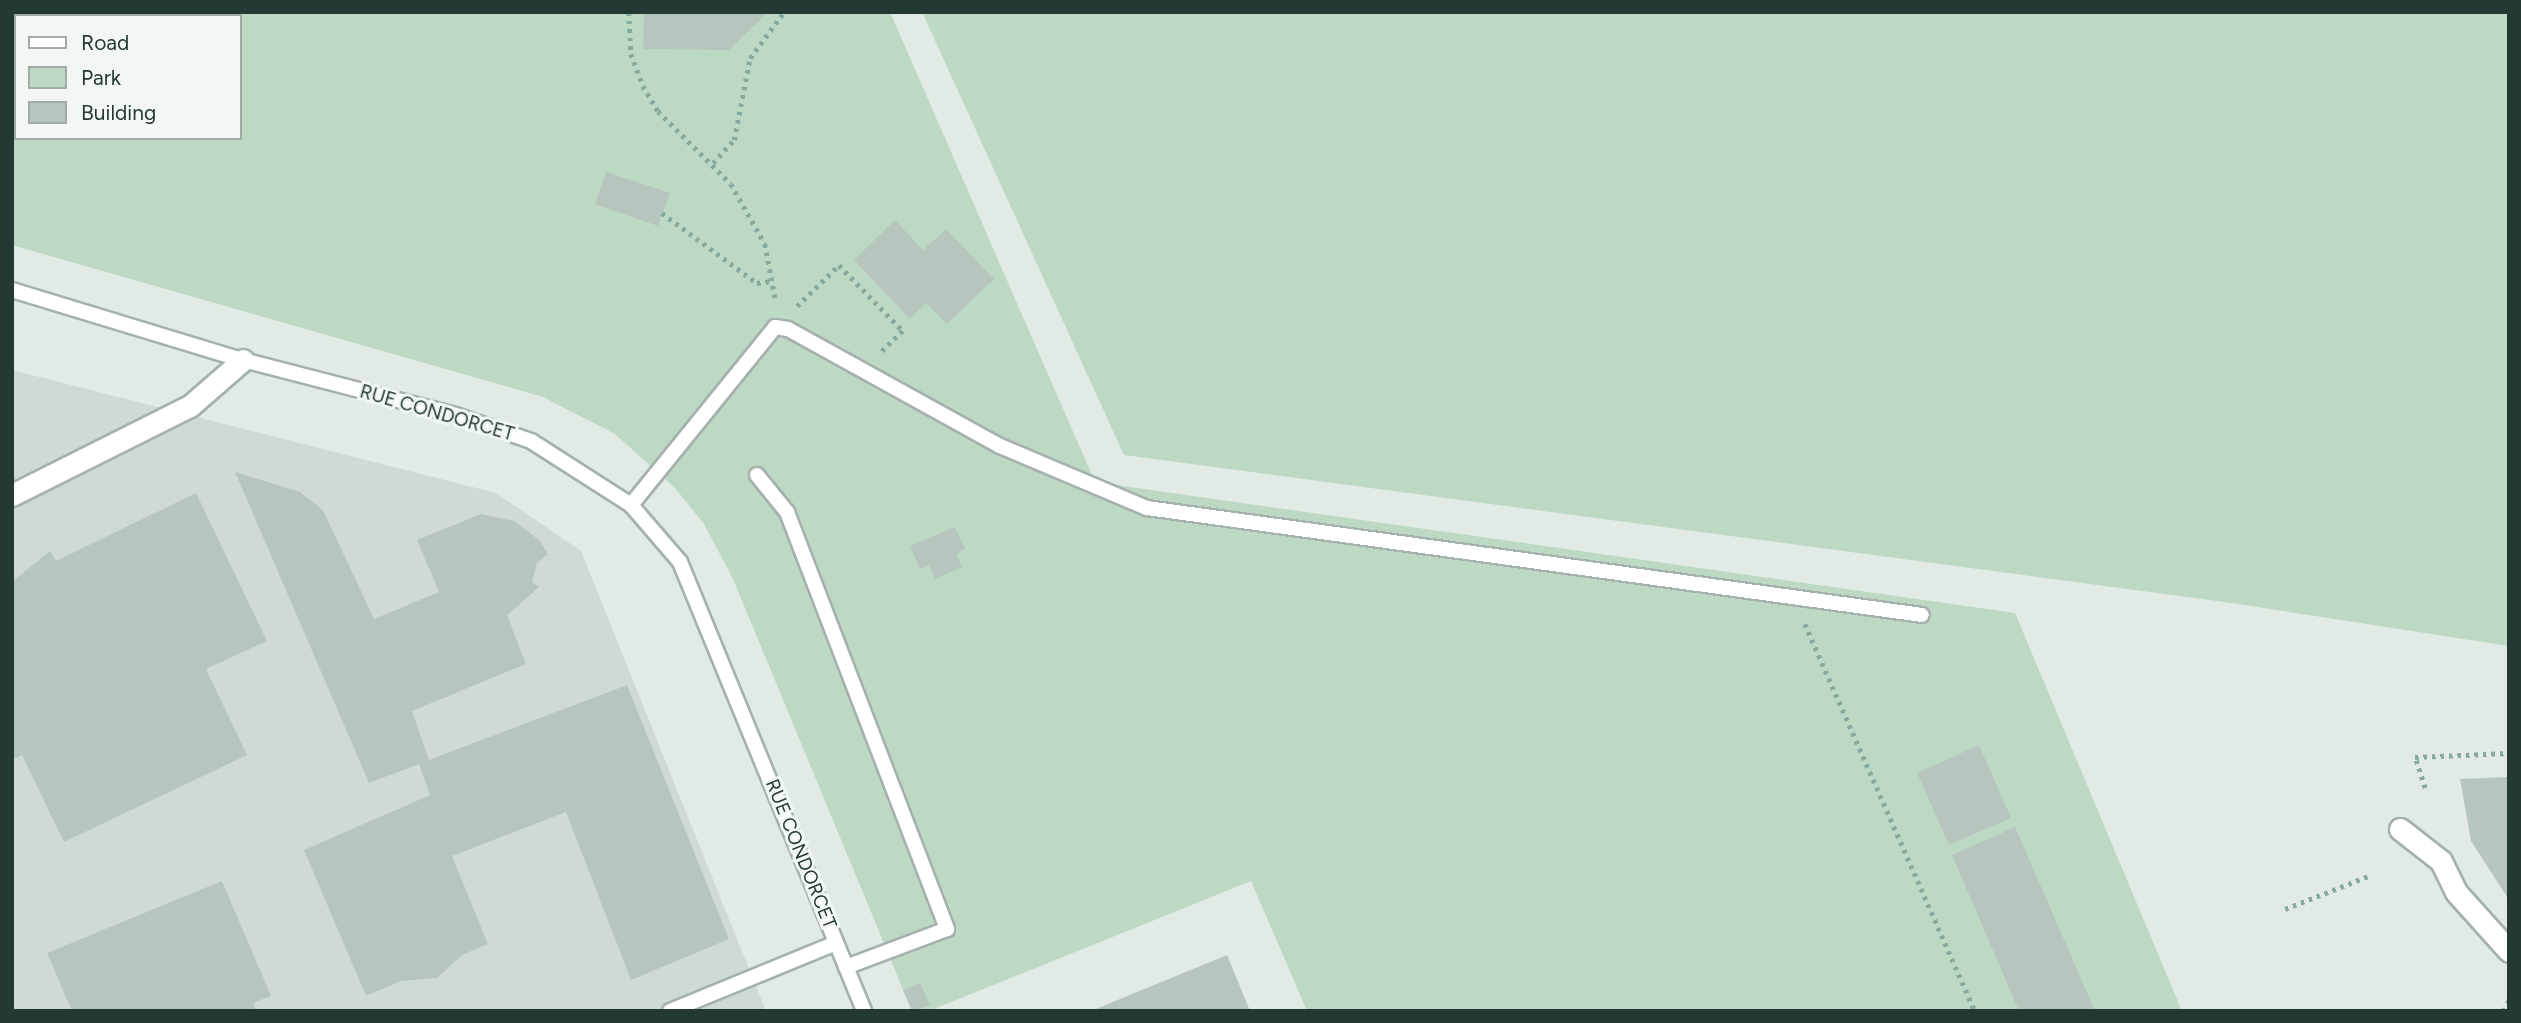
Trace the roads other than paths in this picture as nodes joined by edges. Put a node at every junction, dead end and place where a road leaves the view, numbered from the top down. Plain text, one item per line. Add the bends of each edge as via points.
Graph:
1 (12, 290) edge
2 (243, 360) junction
3 (757, 475) dead end
4 (12, 495) edge
5 (631, 505) junction
6 (1922, 615) dead end
7 (2400, 829) dead end
8 (836, 943) junction
9 (2509, 951) edge
10 (846, 967) junction
11 (670, 1011) edge
12 (864, 1011) edge

1 - 2 lane, RUE CONDORCET
2 - 4 street via 190,406
2 - 5 lane, RUE CONDORCET via 456,415 531,441
3 - 10 lane via 787,512 947,929
5 - 6 lane via 775,327 1000,446 1147,508
5 - 8 lane, RUE CONDORCET via 680,562
7 - 9 street via 2441,861 2456,892
8 - 10 lane, RUE CONDORCET
8 - 11 lane
10 - 12 lane, RUE CONDORCET

